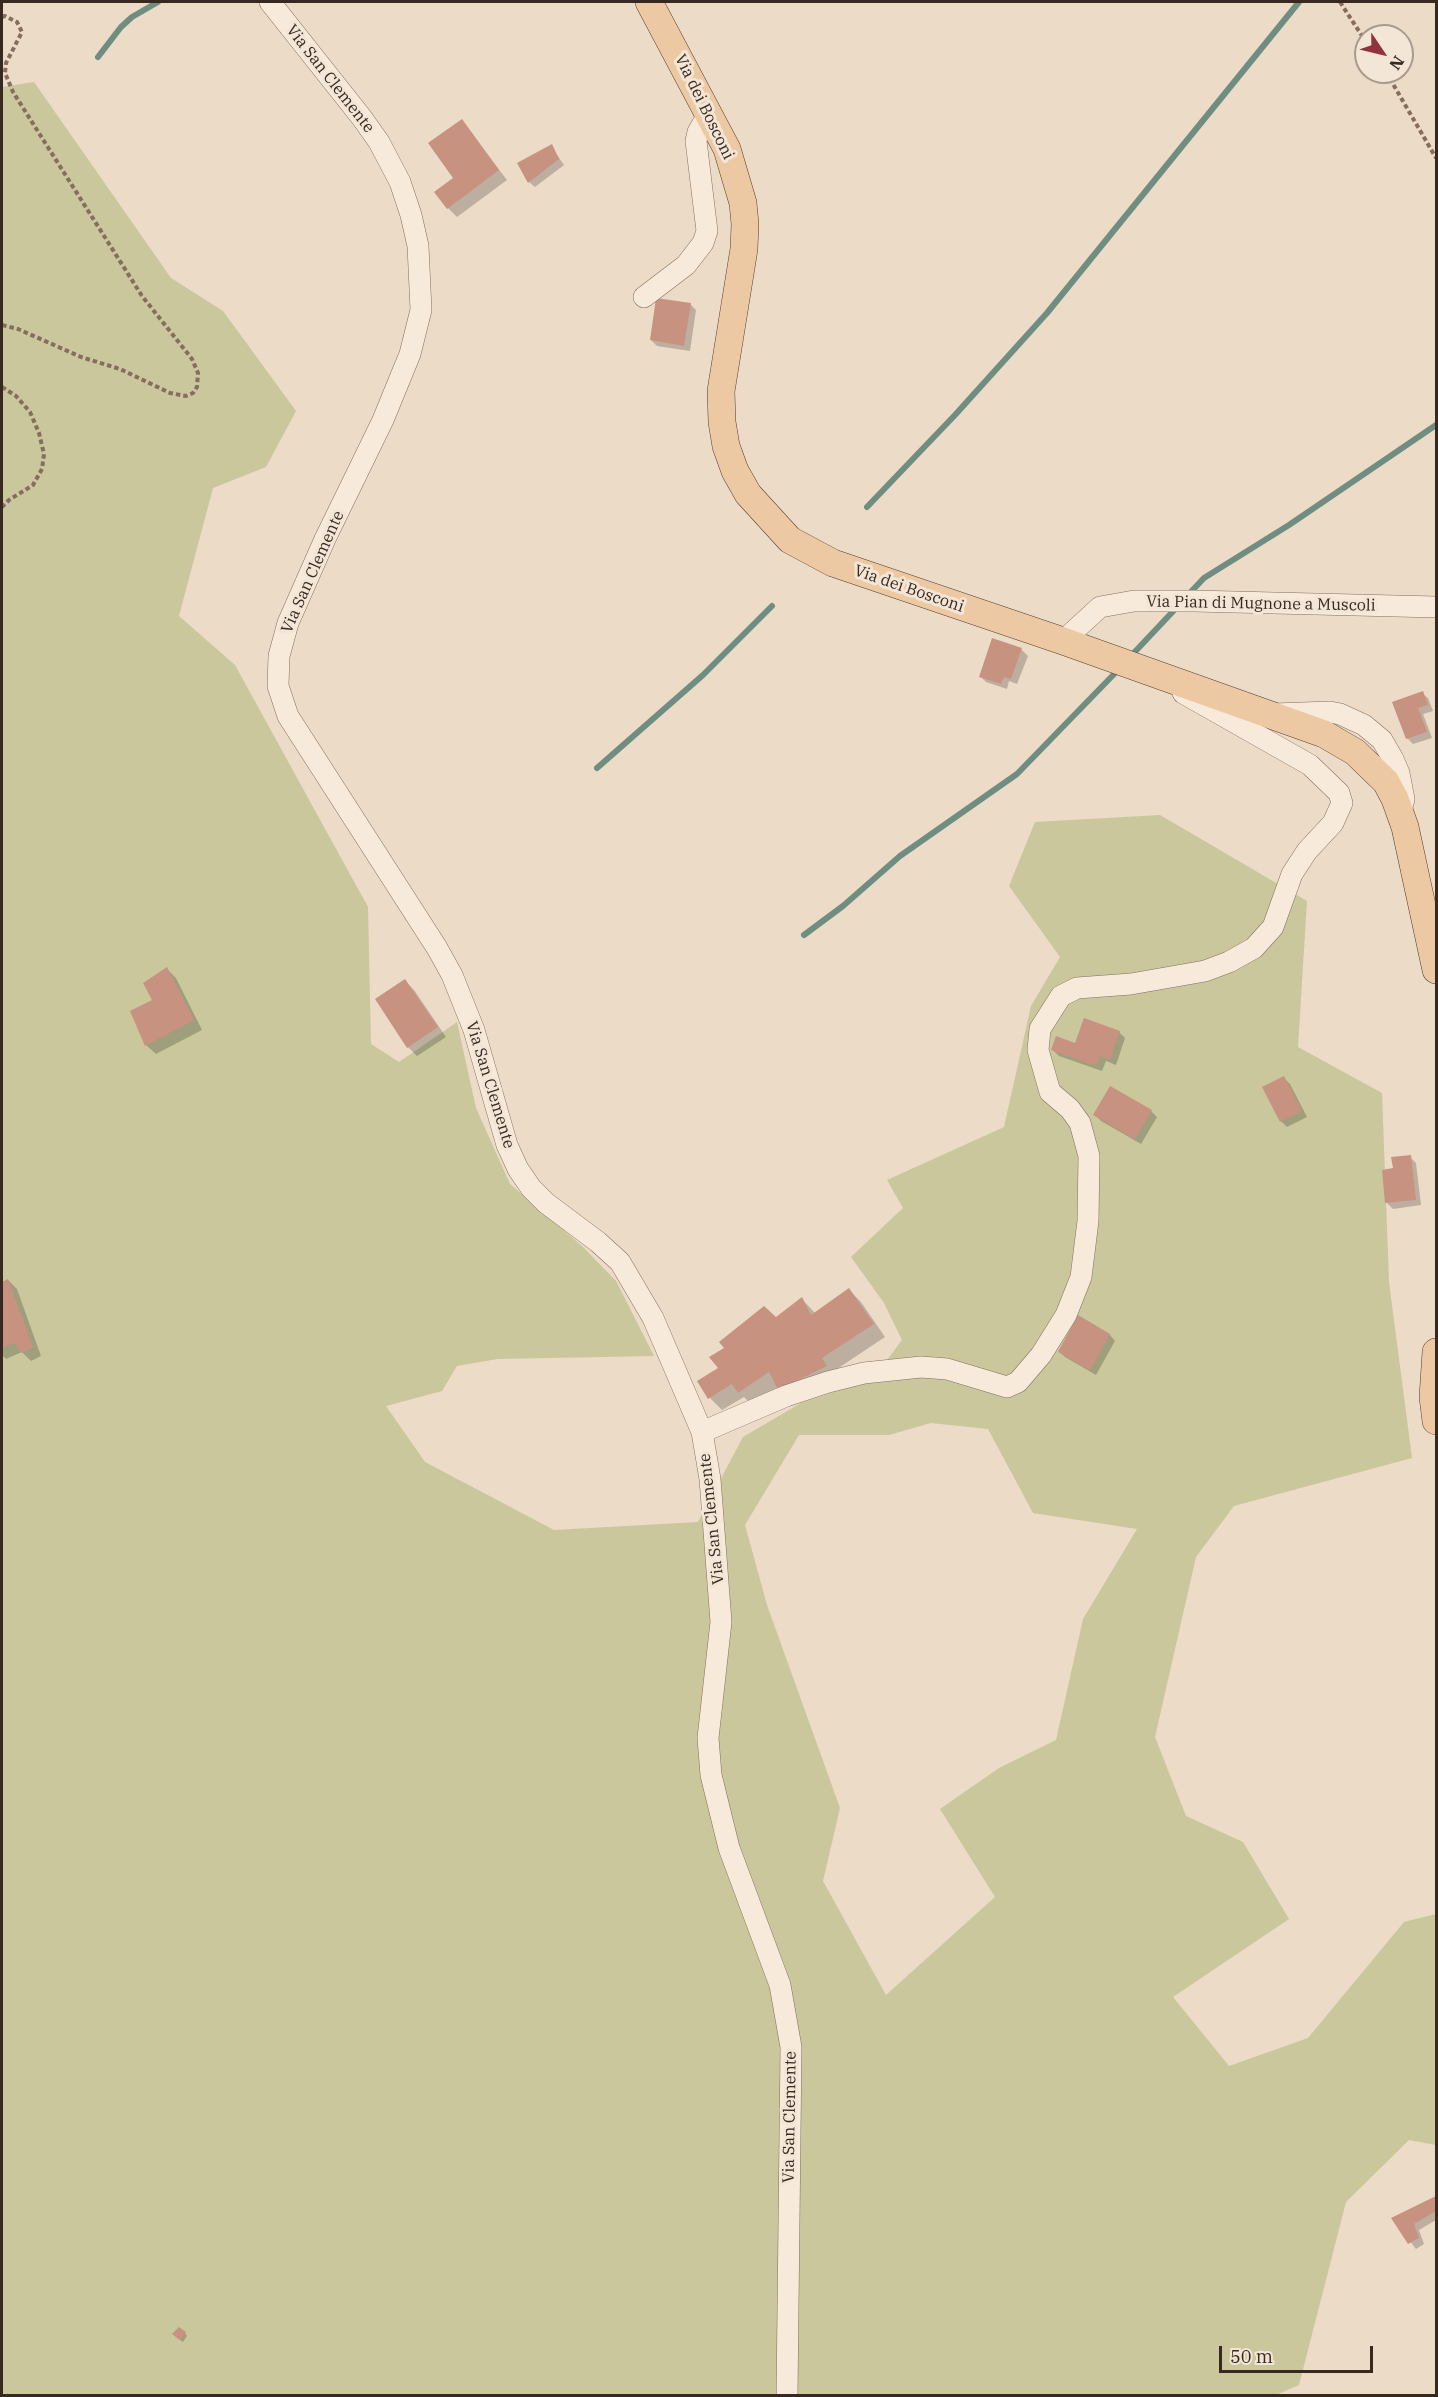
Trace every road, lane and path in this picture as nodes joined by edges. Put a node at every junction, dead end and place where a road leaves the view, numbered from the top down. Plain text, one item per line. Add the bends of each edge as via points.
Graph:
1 (270, 2) edge
2 (649, 2) edge
3 (1340, 2) edge
4 (2, 17) edge
5 (1354, 24) edge
6 (1393, 84) edge
7 (709, 113) junction
8 (1437, 158) edge
9 (644, 297) dead end
10 (2, 325) edge
11 (2, 387) edge
12 (2, 507) edge
13 (1437, 607) edge
14 (1063, 641) junction
15 (1162, 676) junction
16 (1437, 970) edge
17 (1437, 1352) edge
18 (1437, 1421) edge
19 (702, 1432) junction
20 (787, 2396) edge

1 - 19 street, Via San Clemente via 380,142 400,182 418,246 421,310 410,354 383,420 288,623 279,656 278,686 288,716 452,975 474,1030 507,1145 518,1169 546,1203 620,1262 653,1318
2 - 7 main road, Via dei Bosconi
3 - 5 path
4 - 10 path via 17,22 22,32 6,63 5,73 13,92 142,296 192,359 198,373 197,387 186,396 170,393 120,369
6 - 8 path
7 - 9 street via 696,141 707,231 703,243 686,265
7 - 14 main road, Via dei Bosconi via 738,179 745,224 721,391 726,446 748,494 790,540 807,551
11 - 12 path via 30,412 44,454 42,469 33,485
13 - 14 street, Via Pian di Mugnone a Muscoli via 1134,601 1100,607
14 - 15 main road, Via dei Bosconi
15 - 16 main road, Via dei Bosconi via 1324,734 1355,752 1386,782 1400,813
15 - 19 street via 1185,695 1310,765 1340,793 1342,804 1333,823 1292,874 1273,927 1254,948 1205,971 1131,984 1077,988 1061,996 1040,1029 1038,1050 1050,1092 1080,1123 1089,1156 1088,1221 1081,1277 1066,1315 1041,1355 1018,1382 1006,1387 947,1369 921,1367 864,1373 786,1396
17 - 18 main road via 1433,1397
19 - 20 street, Via San Clemente via 710,1479 721,1622 708,1738 711,1775 729,1848 780,1985 791,2047

